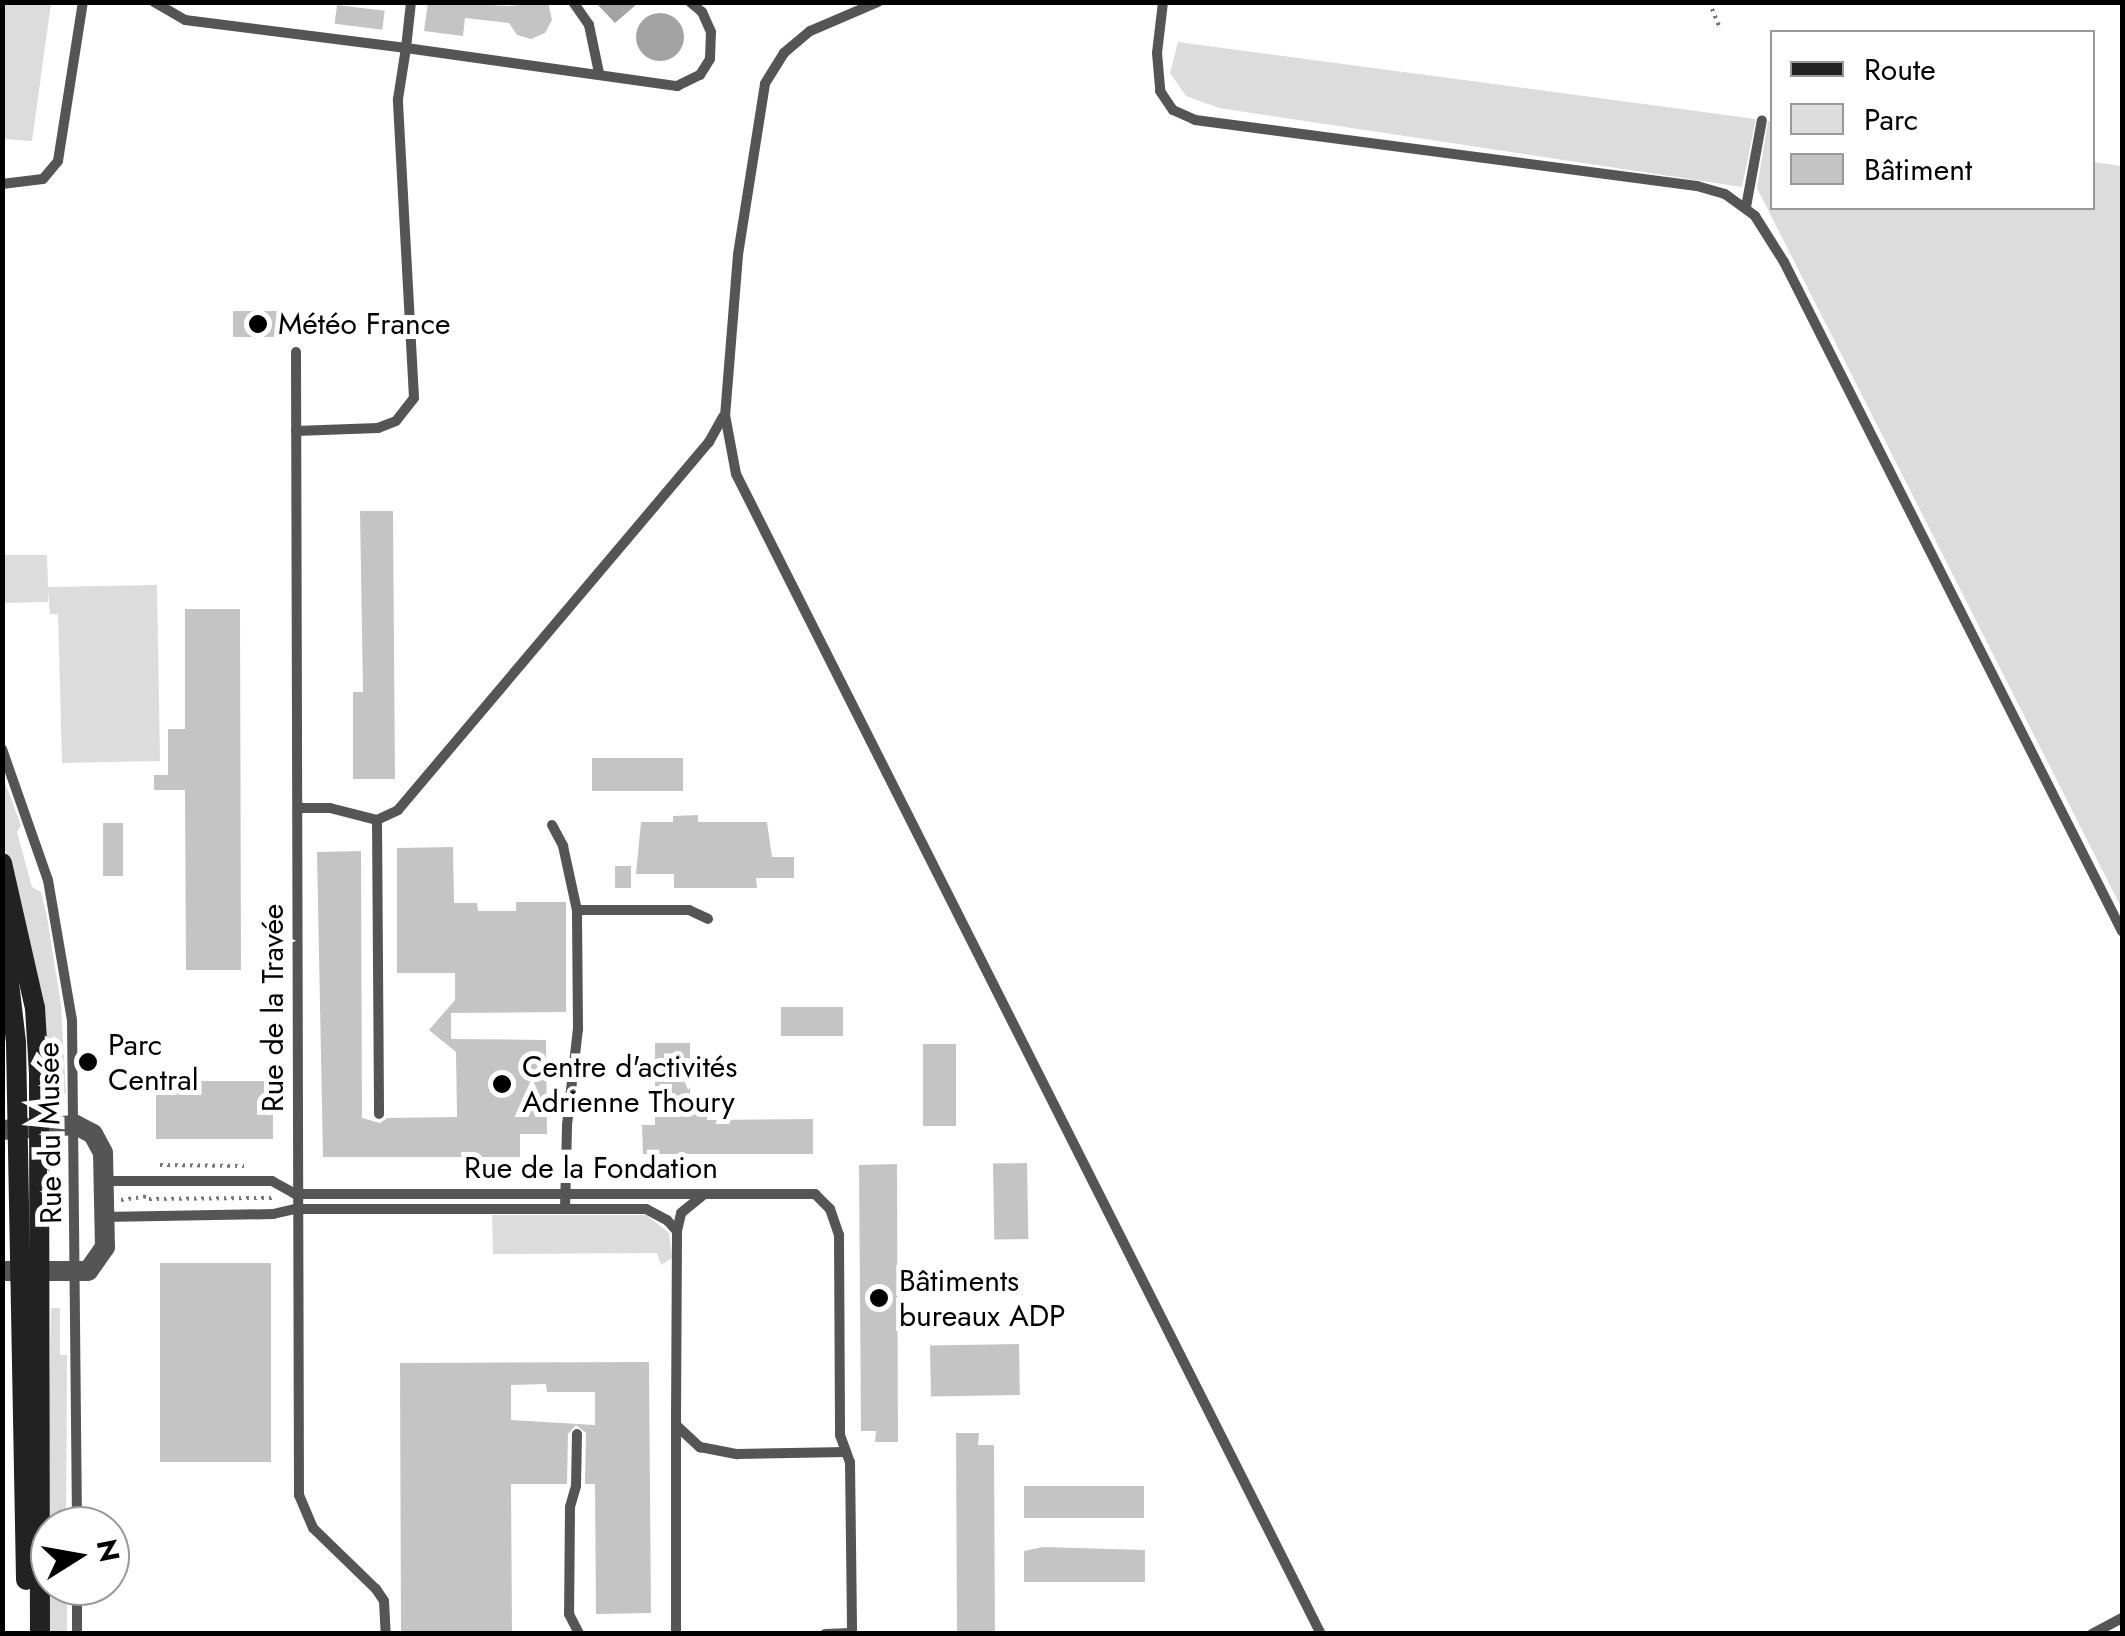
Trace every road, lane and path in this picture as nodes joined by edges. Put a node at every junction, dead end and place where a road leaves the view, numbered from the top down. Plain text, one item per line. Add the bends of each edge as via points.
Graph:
1 (83, 2) edge
2 (154, 2) edge
3 (411, 2) edge
4 (573, 2) edge
5 (690, 2) edge
6 (878, 2) edge
7 (1163, 2) edge
8 (1709, 2) edge
9 (1721, 30) dead end
10 (406, 48) junction
11 (599, 73) junction
12 (1762, 120) dead end
13 (2, 184) edge
14 (1746, 207) junction
15 (296, 352) dead end
16 (724, 416) junction
17 (296, 431) junction
18 (2, 749) edge
19 (298, 808) junction
20 (377, 820) junction
21 (552, 825) dead end
22 (2, 863) edge
23 (578, 910) junction
24 (708, 919) dead end
25 (2, 923) edge
26 (2122, 931) edge
27 (379, 1114) dead end
28 (40, 1125) junction
29 (76, 1125) junction
30 (10, 1128) edge
31 (104, 1181) junction
32 (708, 1192) junction
33 (566, 1193) junction
34 (295, 1194) junction
35 (272, 1198) dead end
36 (149, 1199) dead end
37 (295, 1209) junction
38 (566, 1209) junction
39 (104, 1217) junction
40 (677, 1231) junction
41 (11, 1272) edge
42 (76, 1273) junction
43 (41, 1274) junction
44 (676, 1424) junction
45 (576, 1434) dead end
46 (846, 1452) junction
47 (77, 1506) edge
48 (77, 1606) edge
49 (2122, 1618) edge
50 (852, 1633) edge
51 (26, 1634) edge
52 (40, 1634) edge
53 (78, 1634) edge
54 (386, 1634) edge
55 (578, 1634) edge
56 (676, 1634) edge
57 (825, 1634) edge
58 (1322, 1634) edge
59 (2092, 1634) edge

1 - 13 lane via 58,160 42,179
2 - 10 lane via 185,20
3 - 10 lane
4 - 11 lane via 589,25
5 - 11 lane via 702,12 712,46 700,76 677,86
6 - 16 lane via 810,30 764,84 738,255
7 - 14 lane via 1160,91 1173,110 1196,120 1696,186
8 - 9 path
10 - 11 lane
10 - 17 lane via 398,99 414,398 396,421 378,428
12 - 14 lane
14 - 26 lane via 1784,262
15 - 17 lane, Rue de la Travée
16 - 20 lane via 398,810
16 - 58 lane via 736,474 764,534
17 - 19 lane, Rue de la Travée
18 - 29 lane, Rue du Musée via 56,914 72,1020
19 - 20 lane
19 - 34 lane, Rue de la Travée
20 - 27 lane
21 - 23 lane
22 - 28 main road via 35,1008
23 - 24 lane via 689,910
23 - 33 lane via 578,1029
25 - 30 main road via 16,1044
28 - 29 street
28 - 30 street
28 - 43 main road
29 - 31 street via 100,1142
29 - 42 lane, Rue du Musée
30 - 41 main road
31 - 34 lane, Rue de la Fondation via 272,1181
31 - 39 street
32 - 33 lane, Rue de la Fondation
32 - 40 lane via 686,1206
32 - 46 lane, Rue de la Fondation via 804,1191 830,1209 838,1235 840,1434
33 - 34 lane, Rue de la Fondation
33 - 38 lane
34 - 37 lane, Rue de la Travée
35 - 36 path
37 - 38 lane, Rue de la Fondation
37 - 39 lane, Rue de la Fondation
37 - 54 lane, Rue de la Travée via 299,1495 313,1528 376,1588 384,1601
38 - 40 lane, Rue de la Fondation via 646,1209
39 - 42 street via 102,1258
40 - 44 lane
41 - 43 street
41 - 51 main road
42 - 43 street
42 - 47 lane, Rue du Musée
43 - 52 main road
44 - 46 lane via 700,1447 737,1454
44 - 56 lane
45 - 55 lane via 569,1614
46 - 50 lane, Rue de la Fondation
48 - 53 lane
49 - 59 lane
50 - 57 lane

